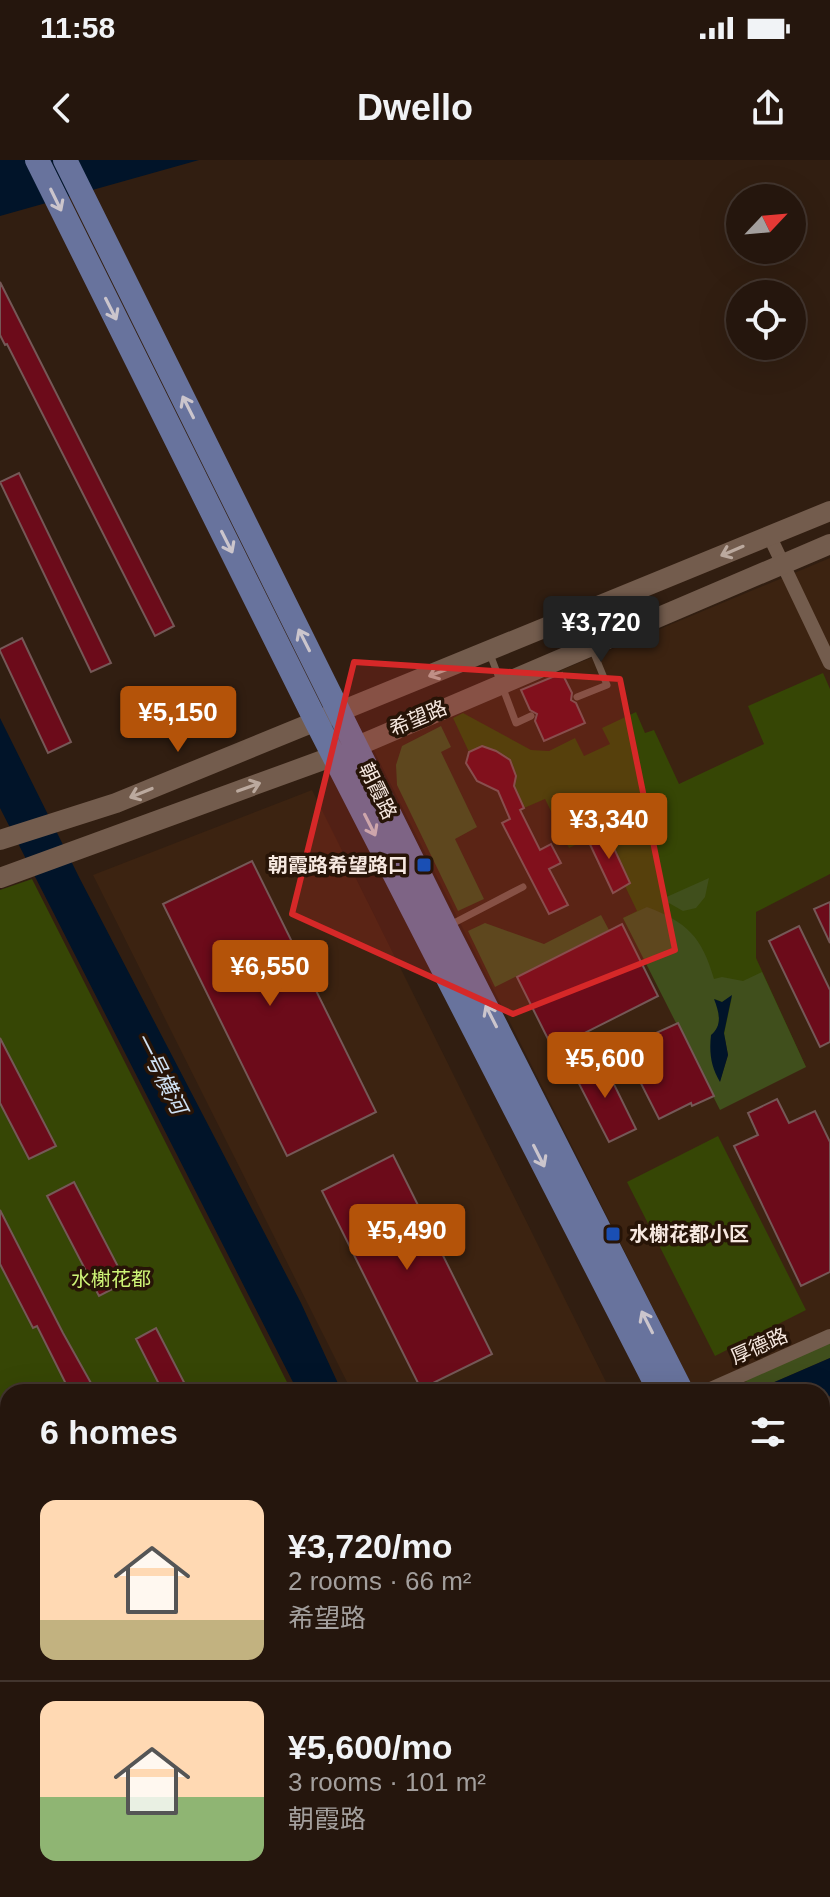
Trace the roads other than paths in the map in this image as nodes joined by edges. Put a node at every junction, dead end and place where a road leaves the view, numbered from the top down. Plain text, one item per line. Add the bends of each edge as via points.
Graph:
1 (37, 160) edge
2 (65, 160) edge
3 (830, 511) edge
4 (769, 535) junction
5 (830, 544) edge
6 (781, 563) junction
7 (578, 615) junction
8 (489, 652) junction
9 (830, 663) edge
10 (577, 697) dead end
11 (339, 710) junction
12 (531, 716) dead end
13 (316, 721) junction
14 (345, 750) junction
15 (3, 839) edge
16 (0, 878) edge
17 (523, 887) dead end
18 (436, 932) junction
19 (830, 1336) edge
20 (656, 1384) edge
21 (678, 1384) edge
22 (722, 1384) edge

1 -> 13 main road, 朝霞路
11 -> 2 main road, 朝霞路
3 - 4 main road, 希望路
4 - 6 street
4 -> 7 main road, 希望路
5 - 6 main road, 希望路
6 - 9 street
6 - 14 main road, 希望路
7 - 8 main road, 希望路
7 - 10 lane via 607,685
8 -> 11 main road, 希望路
8 - 12 lane via 516,723
11 - 13 main road, 希望路
11 - 14 main road, 朝霞路
13 - 14 main road, 朝霞路
13 -> 15 main road, 希望路 via 116,803
16 -> 14 main road, 希望路
14 - 18 main road, 朝霞路
17 - 18 lane
18 -> 20 main road, 朝霞路
21 -> 18 main road, 朝霞路
19 - 22 street, 厚德路

